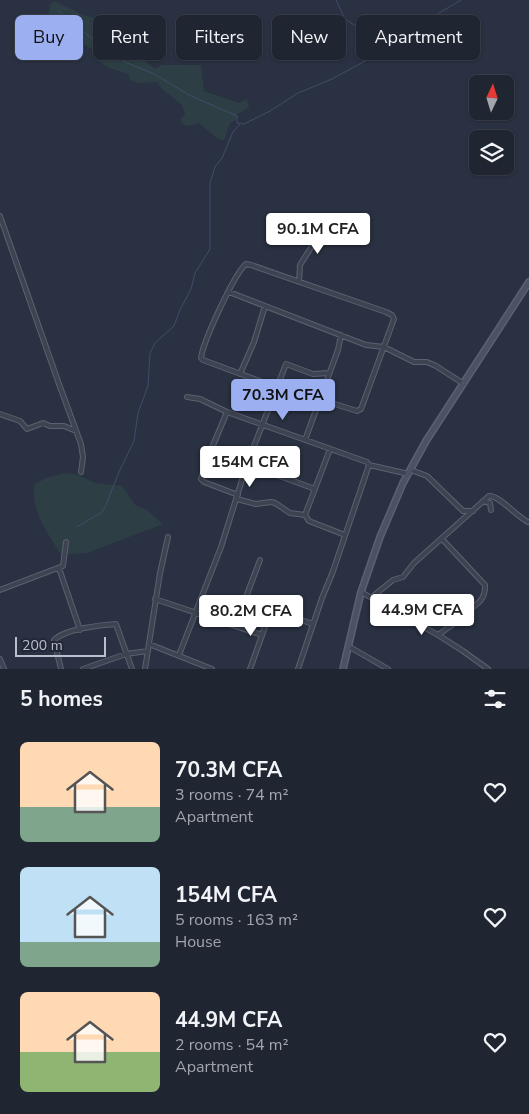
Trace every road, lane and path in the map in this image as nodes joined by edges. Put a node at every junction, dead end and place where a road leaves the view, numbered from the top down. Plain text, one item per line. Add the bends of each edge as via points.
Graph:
1 (0, 216) edge
2 (315, 224) dead end
3 (299, 282) junction
4 (529, 282) edge
5 (228, 292) junction
6 (265, 306) junction
7 (342, 335) junction
8 (384, 348) junction
9 (329, 373) junction
10 (240, 374) junction
11 (464, 384) junction
12 (276, 386) junction
13 (187, 397) dead end
14 (319, 398) junction
15 (227, 412) junction
16 (0, 414) edge
17 (264, 424) junction
18 (76, 431) junction
19 (305, 440) junction
20 (330, 449) junction
21 (247, 464) junction
22 (369, 465) junction
23 (81, 472) dead end
24 (410, 472) junction
25 (315, 489) junction
26 (237, 497) junction
27 (484, 501) junction
28 (491, 510) dead end
29 (463, 511) junction
30 (473, 511) junction
31 (305, 514) junction
32 (462, 521) junction
33 (528, 522) dead end
34 (346, 535) junction
35 (168, 537) dead end
36 (442, 539) junction
37 (66, 542) dead end
38 (260, 560) dead end
39 (59, 568) junction
40 (0, 590) edge
41 (361, 592) junction
42 (372, 597) junction
43 (155, 599) junction
44 (245, 601) junction
45 (270, 610) junction
46 (195, 613) junction
47 (312, 624) junction
48 (235, 626) junction
49 (80, 630) junction
50 (262, 635) junction
51 (438, 635) junction
52 (149, 644) junction
53 (348, 646) junction
54 (148, 651) junction
55 (126, 654) junction
56 (178, 655) junction
57 (0, 659) edge
58 (207, 668) edge
59 (4, 669) edge
60 (62, 669) edge
61 (83, 669) edge
62 (132, 669) edge
63 (145, 669) edge
64 (212, 669) edge
65 (250, 669) edge
66 (298, 669) edge
67 (343, 669) edge
68 (388, 669) edge
69 (488, 669) edge

1 - 18 street
2 - 3 street via 312,246 300,265
3 - 5 street via 246,264
3 - 8 street via 392,315 394,319
4 - 11 main road
5 - 6 street
5 - 10 street via 201,358
6 - 7 street
6 - 10 street
7 - 8 street
7 - 9 street
8 - 11 street via 414,362 436,366
8 - 14 street via 361,409 357,411
9 - 12 street via 313,374 286,364
9 - 14 street
10 - 12 street
11 - 24 main road
12 - 17 street
13 - 15 street via 200,399
14 - 19 street
15 - 17 street
15 - 26 street via 201,479
16 - 18 street via 20,421 28,429 43,423
17 - 19 street
17 - 21 street
18 - 23 street via 82,448
19 - 20 street
20 - 22 street
20 - 25 street
21 - 25 street
21 - 26 street
22 - 24 street
22 - 34 street
24 - 29 street via 427,476
24 - 41 main road via 380,537
25 - 31 street
26 - 31 street via 256,504 275,503 290,513
26 - 46 street
27 - 28 street via 490,503
27 - 30 street
27 - 33 street via 495,496
29 - 30 street
29 - 32 street
30 - 32 street
31 - 34 street via 309,521
32 - 36 street
34 - 47 street
35 - 43 street
36 - 42 street via 403,577 393,580
36 - 51 street via 485,588 475,607
37 - 39 street via 63,566
38 - 44 street
39 - 40 street
39 - 49 street
41 - 42 street
41 - 53 main road
42 - 51 street
43 - 46 street
43 - 52 street
44 - 45 street
44 - 48 street
45 - 47 street
45 - 50 street
46 - 48 street
46 - 56 street
47 - 66 street
48 - 50 street
49 - 55 street via 116,624
49 - 60 street via 54,640
50 - 65 street
51 - 69 street
52 - 54 street
52 - 56 street
53 - 67 main road
53 - 68 street
54 - 55 street
54 - 63 street
55 - 61 street
55 - 62 street
56 - 58 street
57 - 59 street
58 - 64 street

